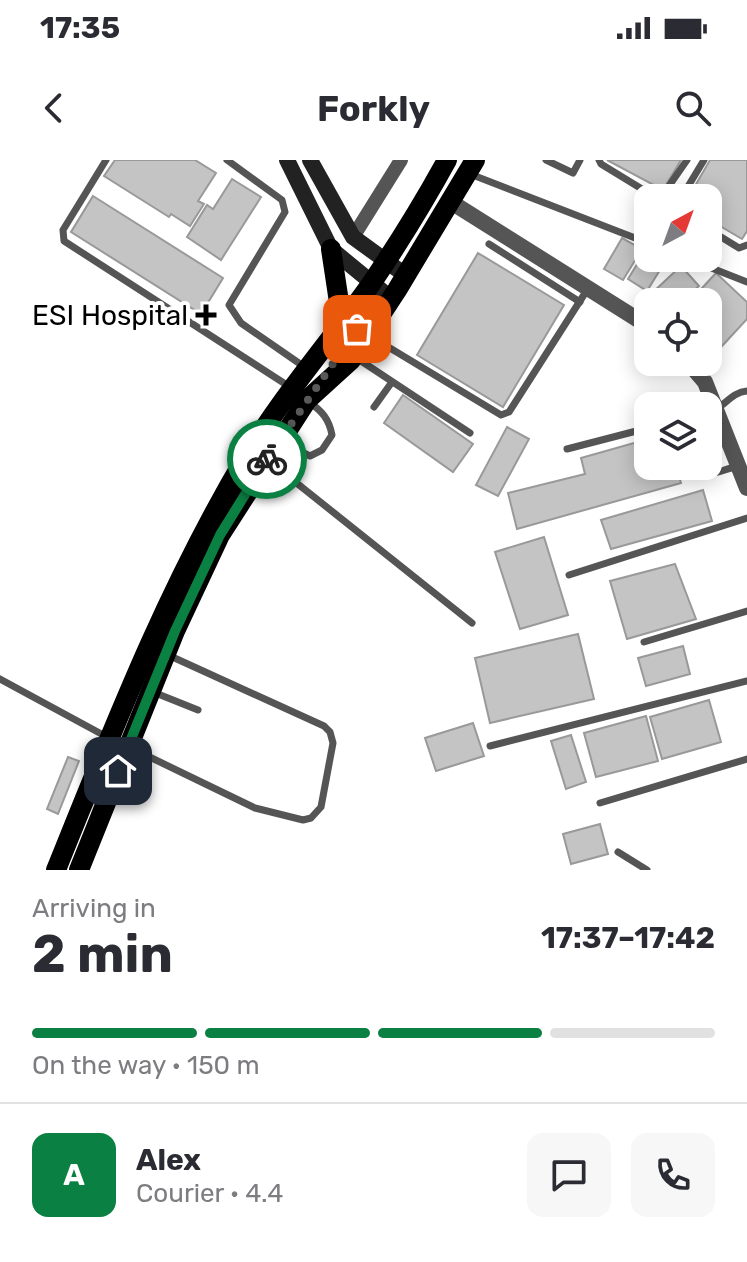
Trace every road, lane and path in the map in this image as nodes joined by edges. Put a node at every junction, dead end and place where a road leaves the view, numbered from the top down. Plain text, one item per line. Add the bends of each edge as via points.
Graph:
1 (106, 160) edge
2 (227, 160) edge
3 (287, 160) edge
4 (310, 160) edge
5 (401, 160) edge
6 (447, 160) edge
7 (546, 160) edge
8 (580, 160) edge
9 (599, 160) edge
10 (687, 160) edge
11 (704, 160) edge
12 (468, 165) edge
13 (689, 184) edge
14 (451, 202) junction
15 (353, 237) junction
16 (634, 237) edge
17 (722, 238) edge
18 (489, 244) dead end
19 (747, 245) edge
20 (331, 249) junction
21 (391, 264) junction
22 (722, 272) edge
23 (549, 273) junction
24 (747, 282) edge
25 (376, 288) junction
26 (584, 295) junction
27 (634, 319) edge
28 (342, 322) junction
29 (368, 334) junction
30 (353, 356) junction
31 (307, 368) junction
32 (392, 382) junction
33 (747, 391) edge
34 (305, 393) junction
35 (722, 404) edge
36 (374, 407) dead end
37 (634, 432) edge
38 (470, 433) dead end
39 (722, 433) edge
40 (280, 441) junction
41 (567, 449) dead end
42 (267, 459) junction
43 (738, 466) junction
44 (722, 471) edge
45 (747, 488) edge
46 (747, 518) edge
47 (569, 575) dead end
48 (747, 611) edge
49 (472, 623) dead end
50 (644, 642) dead end
51 (166, 655) junction
52 (0, 679) edge
53 (747, 681) edge
54 (151, 691) junction
55 (198, 710) dead end
56 (109, 738) junction
57 (490, 746) dead end
58 (128, 747) junction
59 (747, 759) edge
60 (600, 803) dead end
61 (618, 852) dead end
62 (56, 870) edge
63 (79, 870) edge
64 (647, 870) edge

1 - 34 lane via 63,230 64,241
2 - 31 lane via 282,200 285,212 229,305 241,323
3 - 20 main road
4 - 15 main road
5 - 15 street
6 - 21 main road
7 - 8 lane via 573,173
9 - 10 lane via 655,197 664,193
11 - 13 lane
12 - 14 main road
12 - 16 lane
12 - 21 main road
14 - 23 street
14 - 29 main road
15 - 21 main road
17 - 19 lane via 739,248
18 - 23 lane
20 - 25 main road
20 - 28 main road
21 - 25 main road
22 - 24 lane
23 - 26 street
25 - 28 main road
25 - 34 main road
26 - 27 street
26 - 29 lane via 509,412 501,415
28 - 31 main road
29 - 30 main road
30 - 32 lane
30 - 34 main road
31 - 34 main road
32 - 36 lane
32 - 38 lane
33 - 35 lane
34 - 40 main road
34 - 40 lane via 330,423 332,435 310,456
34 - 56 main road via 249,452 206,524
37 - 41 lane
39 - 43 street
40 - 42 main road
42 - 49 lane
42 - 51 main road via 220,535
43 - 44 lane
43 - 45 street
46 - 47 lane
48 - 50 lane
51 - 54 main road
51 - 58 lane via 324,726 333,743 321,807 303,820 255,808
52 - 56 lane
53 - 57 lane
54 - 55 lane
54 - 58 main road
56 - 58 main road
56 - 62 main road
58 - 63 main road
59 - 60 lane
61 - 64 lane

